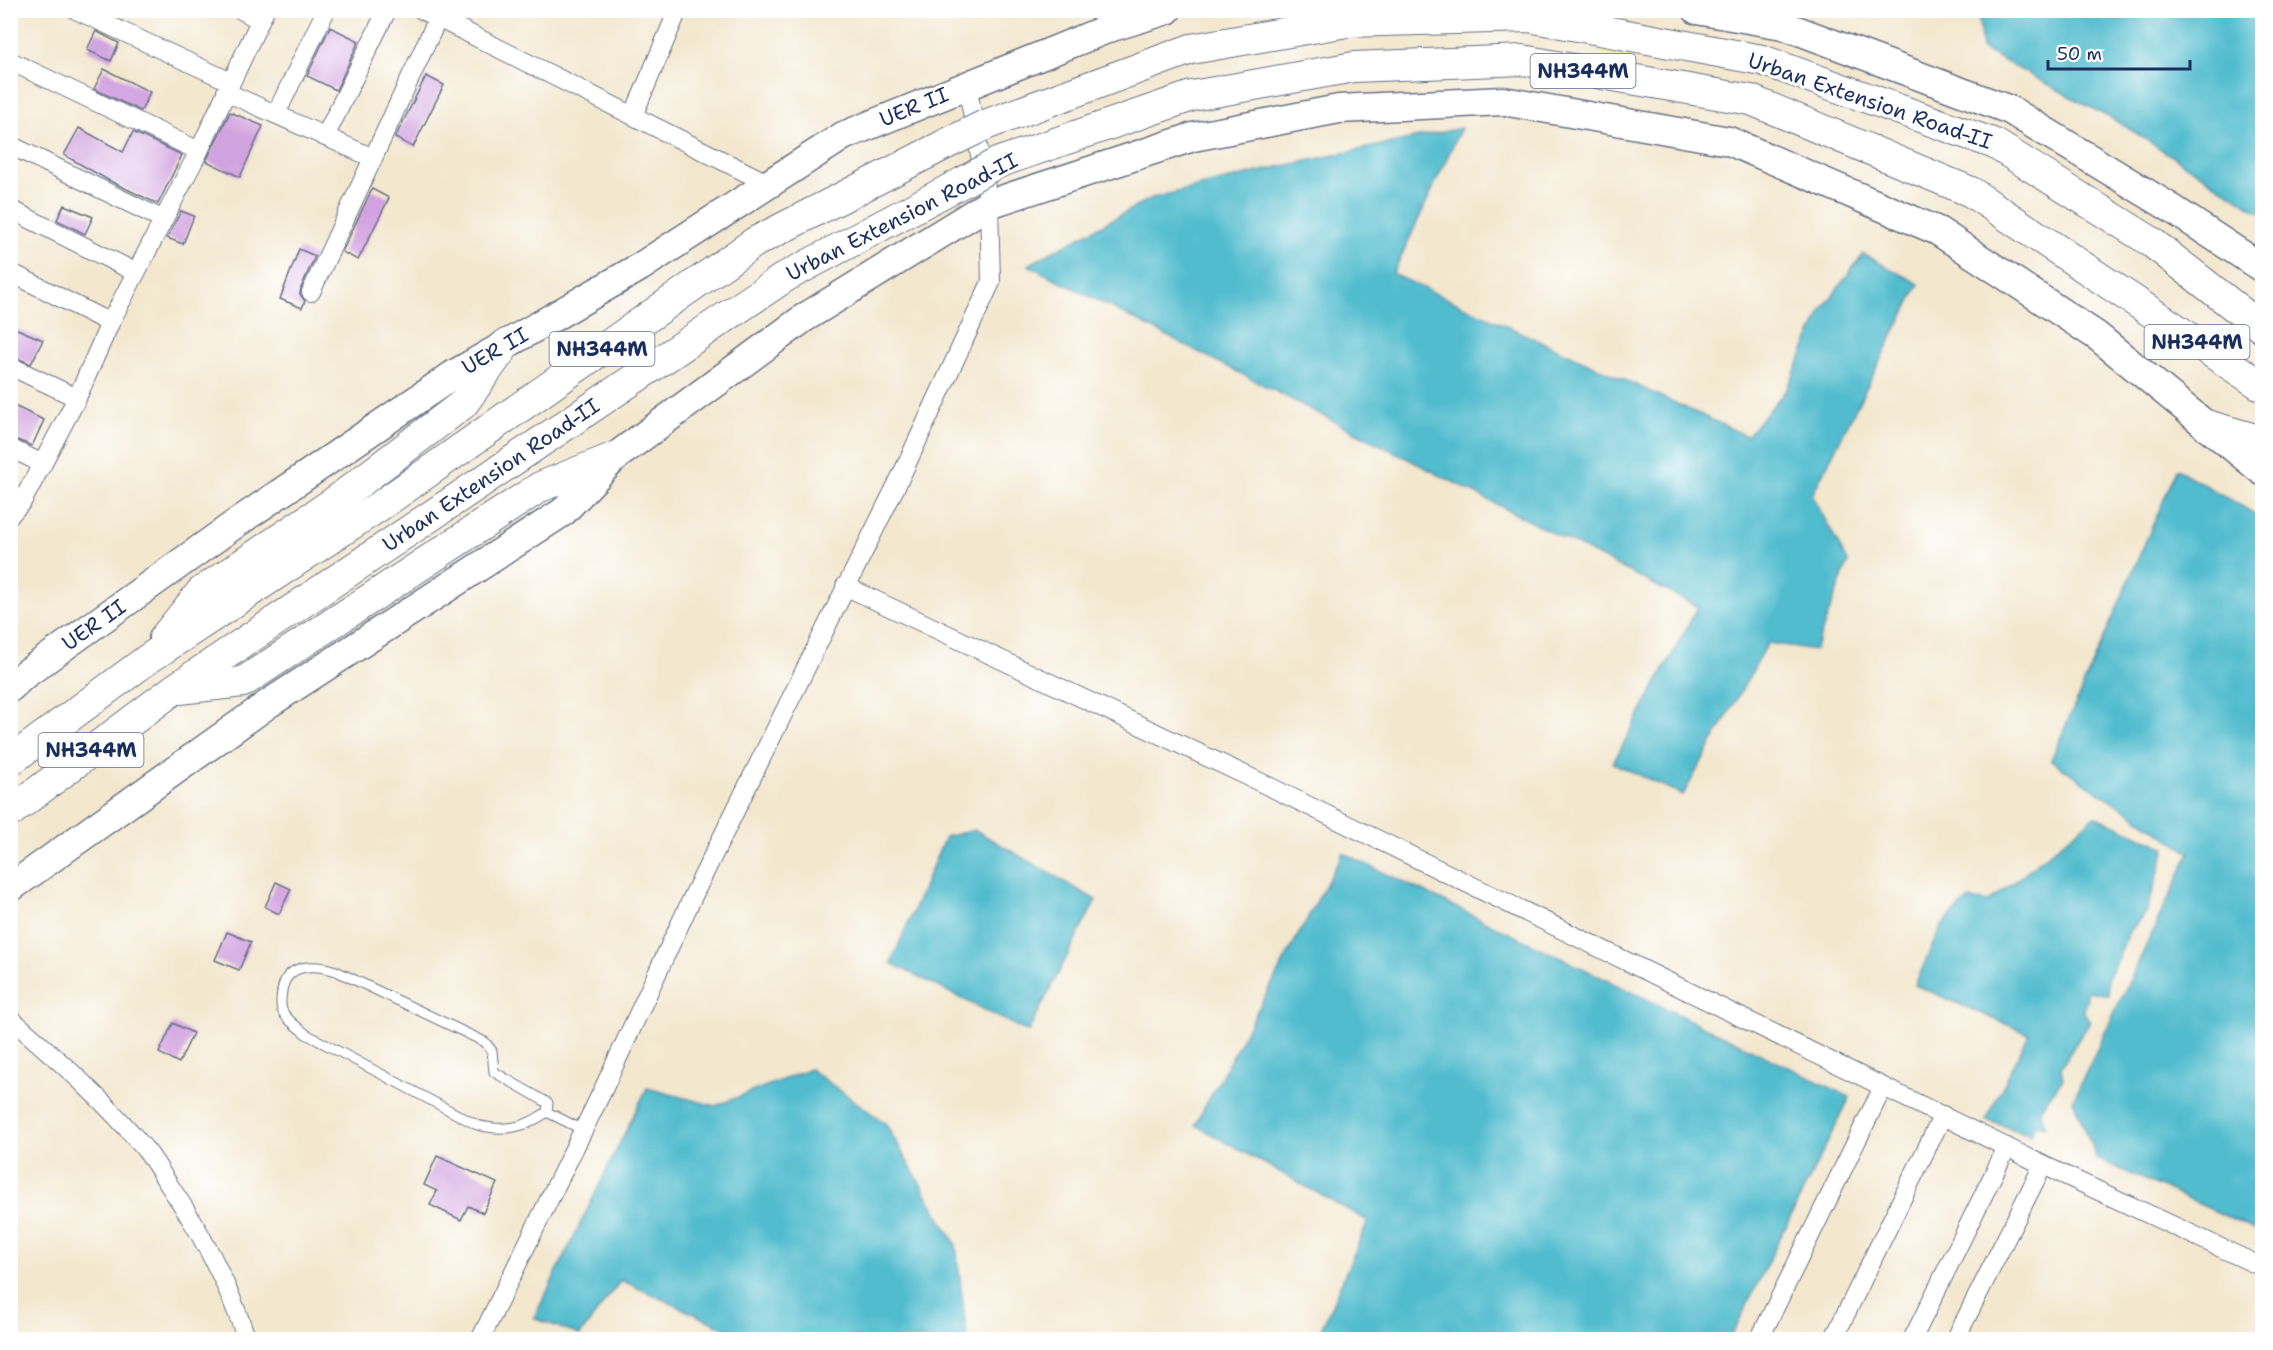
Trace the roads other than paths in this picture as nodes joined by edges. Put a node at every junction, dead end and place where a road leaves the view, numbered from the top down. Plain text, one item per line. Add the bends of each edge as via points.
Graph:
1 (76, 10) edge
2 (241, 10) edge
3 (326, 10) edge
4 (387, 10) edge
5 (678, 10) edge
6 (1167, 10) edge
7 (1696, 10) edge
8 (430, 14) edge
9 (263, 15) edge
10 (1112, 19) edge
11 (10, 61) edge
12 (967, 85) junction
13 (229, 87) junction
14 (276, 114) junction
15 (633, 116) junction
16 (980, 127) junction
17 (325, 137) junction
18 (10, 145) edge
19 (199, 151) junction
20 (373, 158) junction
21 (981, 172) junction
22 (769, 184) junction
23 (989, 204) junction
24 (10, 209) edge
25 (162, 219) junction
26 (2262, 268) edge
27 (10, 272) edge
28 (135, 272) junction
29 (311, 292) dead end
30 (110, 323) junction
31 (2262, 328) edge
32 (506, 344) junction
33 (10, 366) edge
34 (2262, 386) edge
35 (77, 398) junction
36 (2206, 425) junction
37 (2262, 441) edge
38 (10, 448) edge
39 (615, 457) junction
40 (43, 464) junction
41 (2262, 471) edge
42 (10, 515) edge
43 (845, 586) junction
44 (148, 659) junction
45 (10, 688) edge
46 (172, 690) junction
47 (10, 761) edge
48 (10, 812) edge
49 (10, 888) edge
50 (10, 1018) edge
51 (1883, 1087) junction
52 (547, 1112) junction
53 (1943, 1115) junction
54 (584, 1130) junction
55 (2007, 1147) junction
56 (2043, 1165) junction
57 (2262, 1268) edge
58 (247, 1340) edge
59 (480, 1340) edge
60 (1759, 1340) edge
61 (1833, 1340) edge
62 (1912, 1340) edge
63 (1955, 1340) edge

1 - 13 street
2 - 9 street
3 - 14 street
4 - 17 street
5 - 15 street
6 - 10 main road, UER II
7 - 26 main road via 1782,25 2010,110
8 - 15 street
8 - 20 street
9 - 13 street
10 - 12 main road, UER II
11 - 19 street
12 - 16 street
12 - 22 main road, UER II via 843,136
13 - 14 street
13 - 19 street
14 - 17 street
15 - 22 street
16 - 21 street
16 - 31 highway, Urban Extension Road-II / NH344M via 1191,49 1347,22 1529,17 1762,60 1995,144 2150,241
16 - 44 highway, Urban Extension Road-II / NH344M, bridge via 755,242 384,502
17 - 20 street
18 - 25 street
19 - 25 street
20 - 29 street
21 - 23 street
21 - 34 highway, Urban Extension Road-II / NH344M via 1192,96 1354,67 1534,62 1751,100 1971,192
21 - 46 highway, Urban Extension Road-II / NH344M via 785,277
22 - 32 main road, UER II via 640,267
23 - 36 main road via 1193,136 1339,109 1503,101 1729,141 1938,231 2097,336
23 - 39 main road via 804,318
23 - 43 street via 991,282
24 - 28 street
25 - 28 street
27 - 30 street
28 - 30 street
30 - 35 street
32 - 44 highway via 463,404 334,502 201,592
32 - 45 main road, UER II via 453,375 238,522
33 - 35 street
35 - 40 street
36 - 37 highway
36 - 41 main road
38 - 40 street
39 - 46 highway via 540,487 243,682
39 - 49 main road via 563,512 268,704
40 - 42 street via 22,502
43 - 51 street via 1262,783
43 - 54 street
44 - 47 highway, Urban Extension Road-II / NH344M
46 - 48 highway, Urban Extension Road-II / NH344M
50 - 58 street via 90,1089 145,1149 208,1248
51 - 53 street
51 - 60 street
52 - 52 lane via 530,1123 506,1129 477,1125 306,1034 283,1011 282,986 299,967 336,971 485,1042 492,1051 494,1072 548,1103
52 - 54 lane
53 - 55 street
53 - 61 street
54 - 59 street
55 - 56 street
55 - 62 street
56 - 57 street
56 - 63 street

